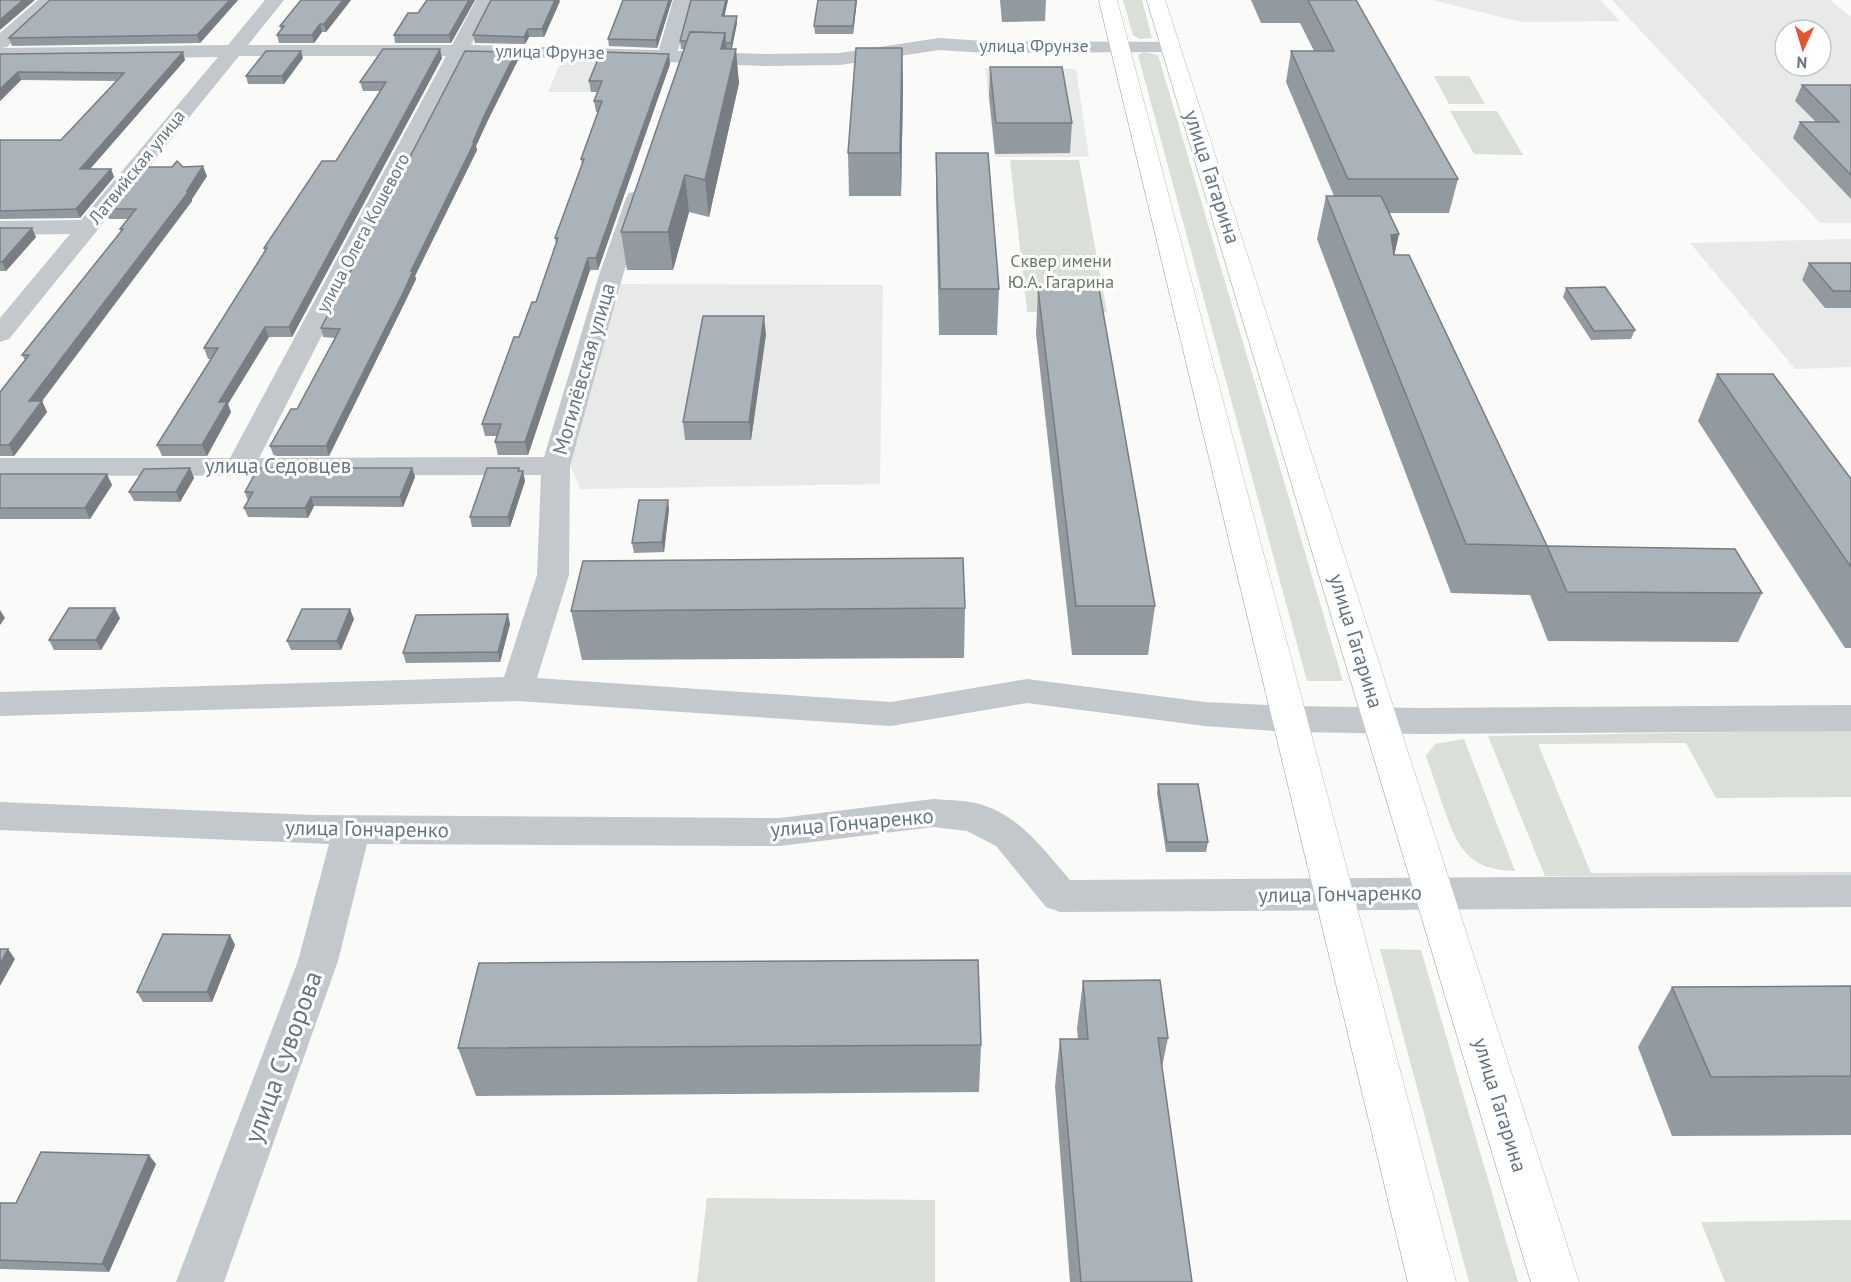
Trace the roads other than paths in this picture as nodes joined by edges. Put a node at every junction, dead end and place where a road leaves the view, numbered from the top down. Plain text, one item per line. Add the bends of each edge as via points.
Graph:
1 (48, 0) edge
2 (274, 0) edge
3 (485, 0) edge
4 (682, 0) edge
5 (1108, 0) edge
6 (1156, 0) edge
7 (0, 43) edge
8 (1120, 46) junction
9 (1170, 46) junction
10 (232, 50) junction
11 (460, 50) junction
12 (0, 54) edge
13 (676, 56) junction
14 (678, 78) edge
15 (645, 177) edge
16 (87, 227) junction
17 (0, 228) edge
18 (0, 334) edge
19 (240, 466) junction
20 (556, 466) junction
21 (0, 467) edge
22 (517, 689) junction
23 (0, 704) edge
24 (1851, 718) edge
25 (1289, 719) junction
26 (1382, 721) junction
27 (0, 816) edge
28 (352, 829) junction
29 (1851, 891) edge
30 (1434, 893) junction
31 (1334, 894) junction
32 (200, 1282) edge
33 (1432, 1282) edge
34 (1555, 1282) edge

1 - 7 street
2 - 10 street, Латвийская улица
3 - 11 street, улица Олега Кошевого
4 - 13 street
5 - 8 main road
6 - 9 main road, улица Гагарина
8 - 9 street, улица Фрунзе
8 - 13 street, улица Фрунзе via 939,44 840,59
8 - 25 main road
9 - 26 main road, улица Гагарина
10 - 11 street, улица Фрунзе
10 - 12 street, улица Фрунзе
10 - 16 street, Латвийская улица
11 - 13 street, улица Фрунзе
11 - 19 street, улица Олега Кошевого
13 - 14 street
15 - 20 street, Могилёвская улица via 611,275
16 - 17 street
16 - 18 street, Латвийская улица
19 - 20 street, улица Седовцев
19 - 21 street, улица Седовцев
20 - 22 street, Могилёвская улица via 553,575
22 - 23 street
22 - 25 street via 891,714 1027,691 1205,714
24 - 26 street
25 - 26 street
25 - 31 main road
26 - 30 main road, улица Гагарина
27 - 28 street, улица Гончаренко
28 - 31 street, улица Гончаренко via 780,832 933,813 974,817 1009,836 1060,896
28 - 32 street, улица Суворова via 318,961
29 - 30 street, улица Гончаренко
30 - 31 street, улица Гончаренко
30 - 34 main road, улица Гагарина
31 - 33 main road

